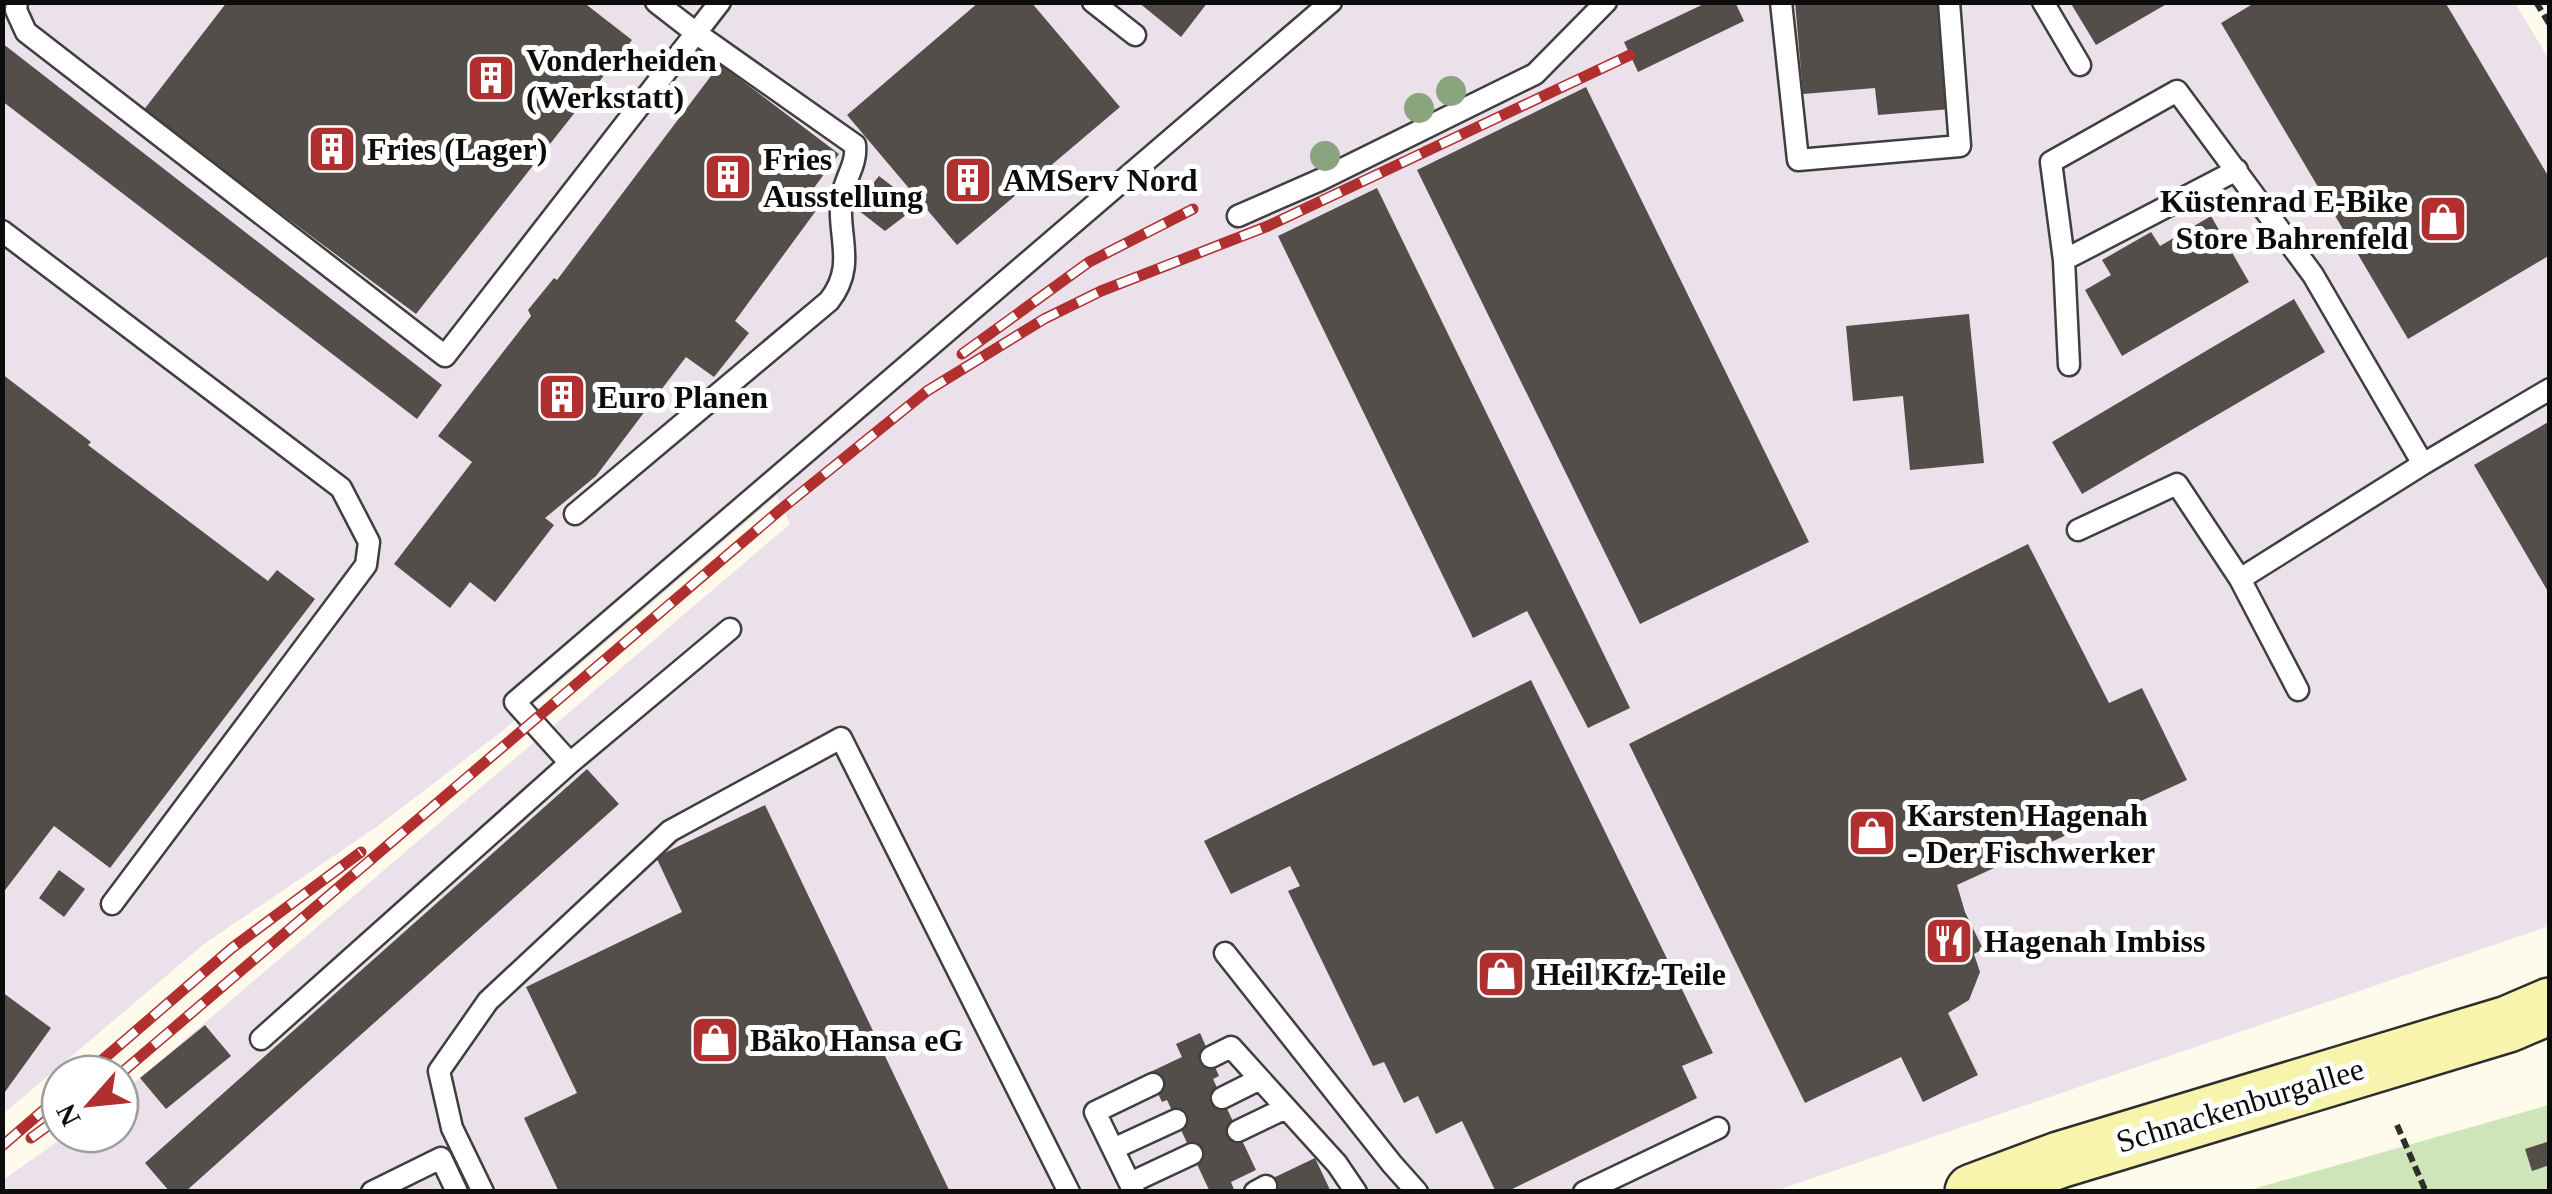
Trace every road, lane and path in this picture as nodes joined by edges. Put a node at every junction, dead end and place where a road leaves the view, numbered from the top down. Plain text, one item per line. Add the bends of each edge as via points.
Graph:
1 (17, 2) edge
2 (656, 2) edge
3 (720, 2) edge
4 (1093, 2) edge
5 (1331, 2) edge
6 (1606, 2) edge
7 (1781, 2) edge
8 (1948, 2) edge
9 (2043, 2) edge
10 (2536, 2) edge
11 (2550, 24) edge
12 (696, 33) junction
13 (1135, 35) dead end
14 (2080, 65) dead end
15 (2237, 170) junction
16 (1238, 216) dead end
17 (2, 231) edge
18 (2064, 260) junction
19 (2069, 365) dead end
20 (2550, 389) edge
21 (2423, 464) junction
22 (575, 514) dead end
23 (2078, 530) dead end
24 (2240, 578) junction
25 (730, 629) dead end
26 (2298, 690) dead end
27 (570, 763) junction
28 (112, 904) dead end
29 (1225, 953) dead end
30 (2536, 1016) edge
31 (261, 1038) dead end
32 (1210, 1057) dead end
33 (1260, 1079) junction
34 (1153, 1084) dead end
35 (1222, 1098) dead end
36 (1286, 1108) junction
37 (1176, 1120) dead end
38 (2397, 1124) dead end
39 (1718, 1128) dead end
40 (1238, 1131) dead end
41 (1114, 1150) junction
42 (1192, 1154) dead end
43 (1344, 1185) edge
44 (1132, 1187) edge
45 (372, 1192) edge
46 (457, 1192) edge
47 (483, 1192) edge
48 (1069, 1192) edge
49 (1417, 1192) edge
50 (1584, 1192) edge
51 (1973, 1192) edge
52 (2426, 1192) edge

1 - 12 lane via 26,32 444,356
2 - 12 lane
3 - 12 lane
4 - 13 lane
5 - 27 lane via 515,702
6 - 16 lane via 1535,74
7 - 8 lane via 1798,160 1960,146
9 - 14 lane
10 - 11 path
12 - 22 lane via 854,146 841,215 847,261 829,301
15 - 18 lane
15 - 18 lane via 2177,90 2050,162
15 - 21 lane via 2313,275
17 - 28 lane via 341,488 369,542 366,565
18 - 19 lane
20 - 21 lane
21 - 24 lane
23 - 24 lane via 2177,484
24 - 26 lane
25 - 27 lane
27 - 31 lane
29 - 49 lane
30 - 51 main road, Schnackenburgallee
32 - 33 lane via 1231,1047
33 - 35 lane
33 - 36 lane
34 - 41 lane via 1095,1112
36 - 40 lane
36 - 43 lane
37 - 41 lane
38 - 52 path
39 - 50 lane
41 - 44 lane
42 - 44 lane
45 - 46 lane via 441,1158
47 - 48 lane via 452,1128 439,1071 488,1001 670,831 841,738

